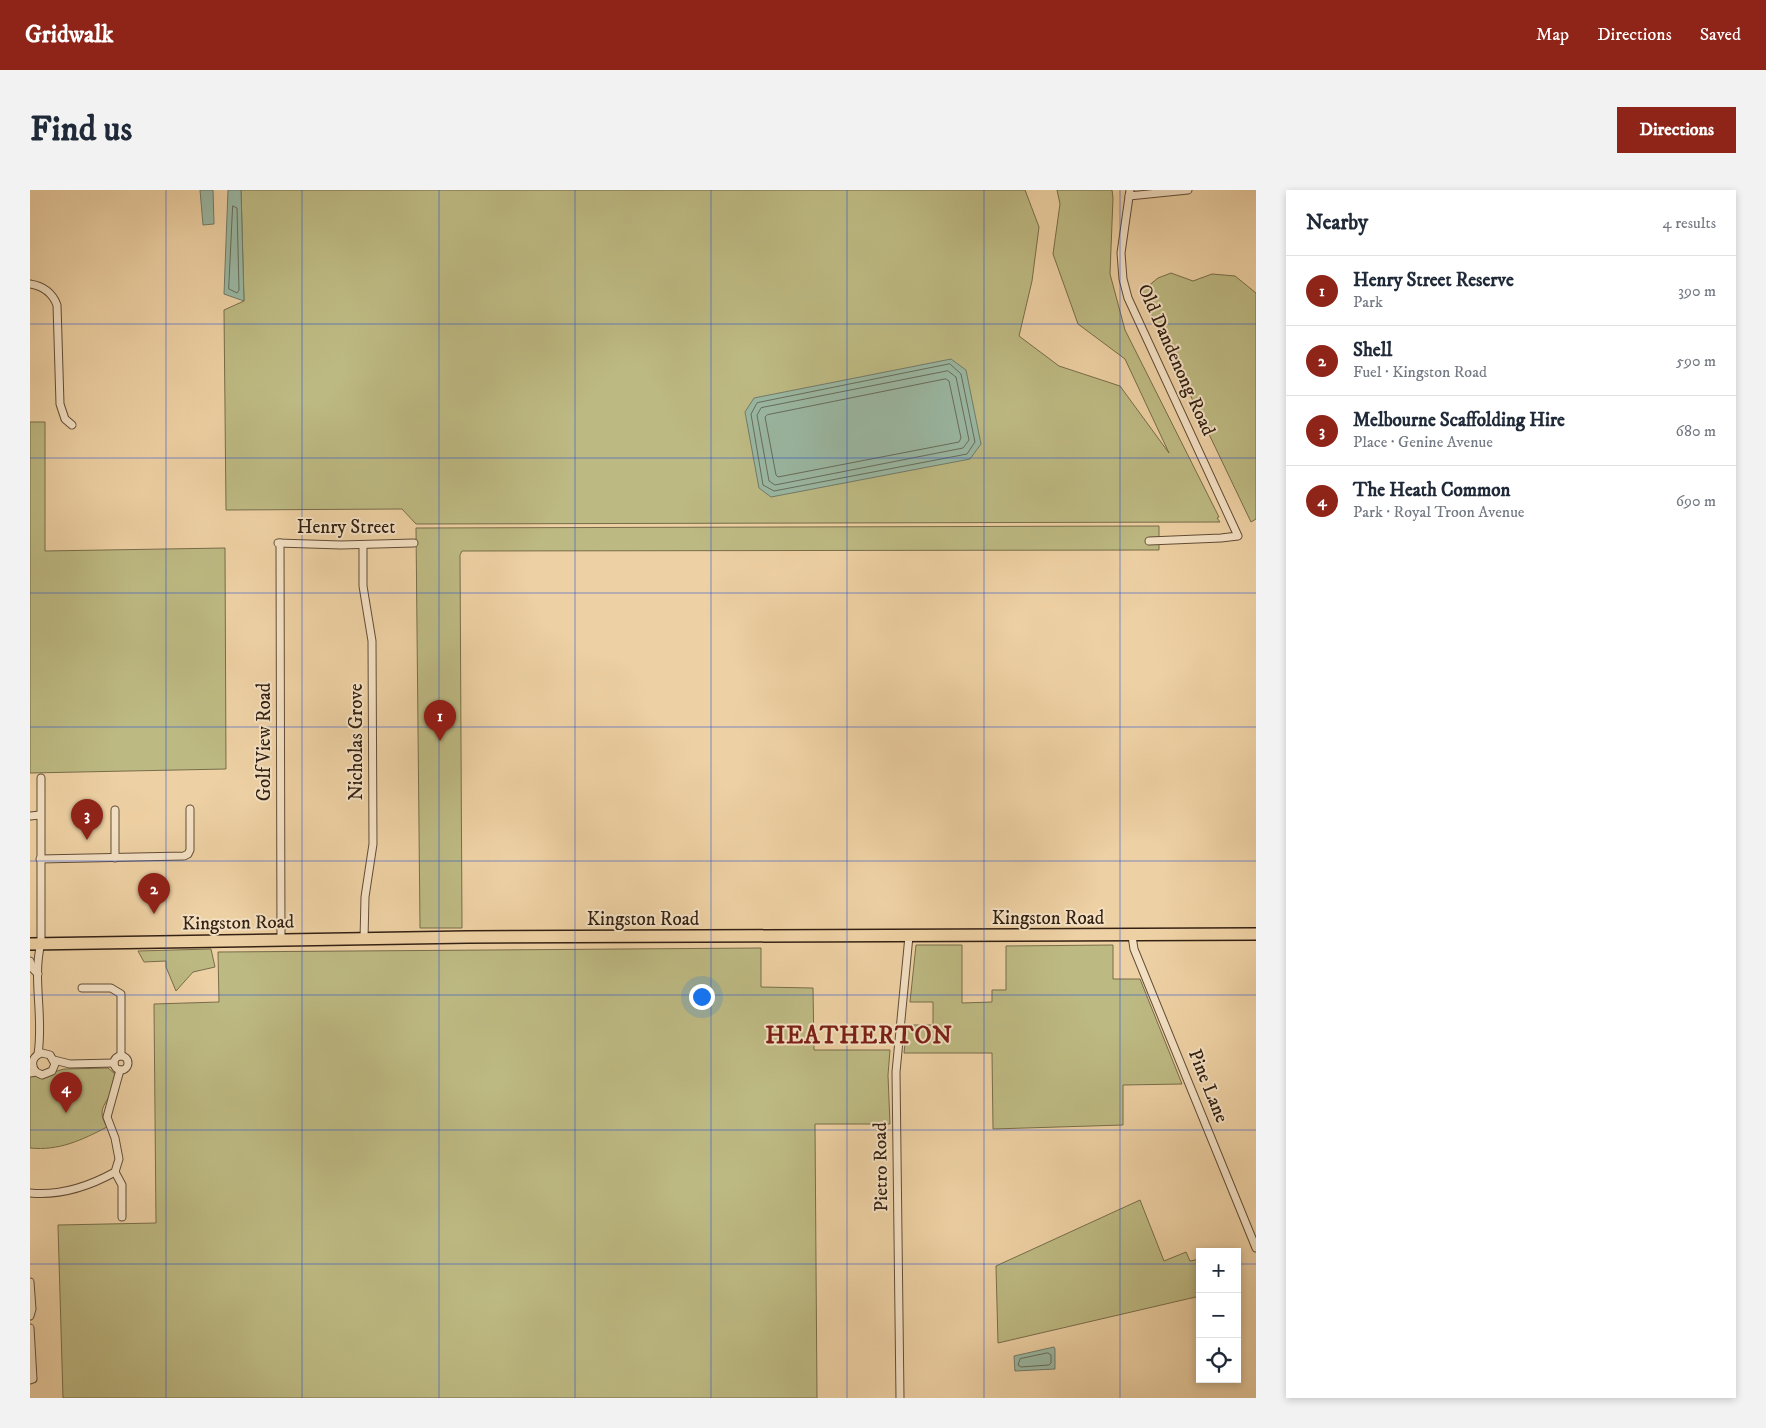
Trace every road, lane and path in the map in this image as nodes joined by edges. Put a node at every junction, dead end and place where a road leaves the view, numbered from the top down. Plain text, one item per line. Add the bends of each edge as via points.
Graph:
1 (1188, 190) edge
2 (1130, 193) edge
3 (30, 284) edge
4 (72, 425) dead end
5 (1149, 541) dead end
6 (279, 543) joint
7 (414, 543) dead end
8 (363, 545) junction
9 (40, 778) dead end
10 (190, 809) dead end
11 (115, 810) dead end
12 (30, 816) edge
13 (40, 816) junction
14 (115, 858) junction
15 (40, 859) junction
16 (1256, 934) edge
17 (909, 936) junction
18 (1132, 936) junction
19 (364, 939) junction
20 (281, 940) junction
21 (36, 944) edge
22 (30, 960) edge
23 (38, 974) junction
24 (82, 988) dead end
25 (41, 1031) junction
26 (47, 1053) junction
27 (38, 1054) junction
28 (121, 1056) junction
29 (54, 1060) junction
30 (114, 1063) junction
31 (31, 1064) edge
32 (70, 1064) junction
33 (54, 1068) junction
34 (120, 1070) junction
35 (33, 1073) edge
36 (115, 1172) junction
37 (30, 1193) edge
38 (122, 1217) dead end
39 (1256, 1248) edge
40 (30, 1282) edge
41 (30, 1316) edge
42 (30, 1328) edge
43 (30, 1380) edge
44 (900, 1398) edge

1 - 2 street
2 - 5 street, Old Dandenong Road via 1121,253 1128,298 1238,536
3 - 4 street via 47,290 57,304 60,404
6 - 8 street, Henry Street
6 - 20 street, Golf View Road
7 - 8 street, Henry Street
8 - 19 street, Nicholas Grove via 363,586 372,641 373,834 365,897
9 - 13 street
10 - 14 street via 188,854 182,857
11 - 14 street
12 - 13 street
13 - 15 street
14 - 15 street
15 - 21 street
16 - 18 main road, Kingston Road
17 - 18 main road, Kingston Road
17 - 19 main road, Kingston Road
17 - 44 street, Pietro Road via 896,1072
18 - 39 street, Pine Lane via 1134,949
19 - 20 main road, Kingston Road
20 - 21 main road, Kingston Road
21 - 23 street
22 - 23 street
23 - 25 street
24 - 28 street via 111,988 121,994
25 - 26 street
25 - 27 street
26 - 27 street
26 - 29 street
27 - 31 street
28 - 30 street
28 - 34 street via 128,1064
29 - 32 street
29 - 33 street
30 - 32 street
30 - 34 street
31 - 35 street
32 - 33 street
33 - 35 street via 46,1074
34 - 36 street via 107,1117 119,1159
36 - 37 street via 71,1191
36 - 38 street via 122,1185
40 - 41 street
42 - 43 street via 33,1379

